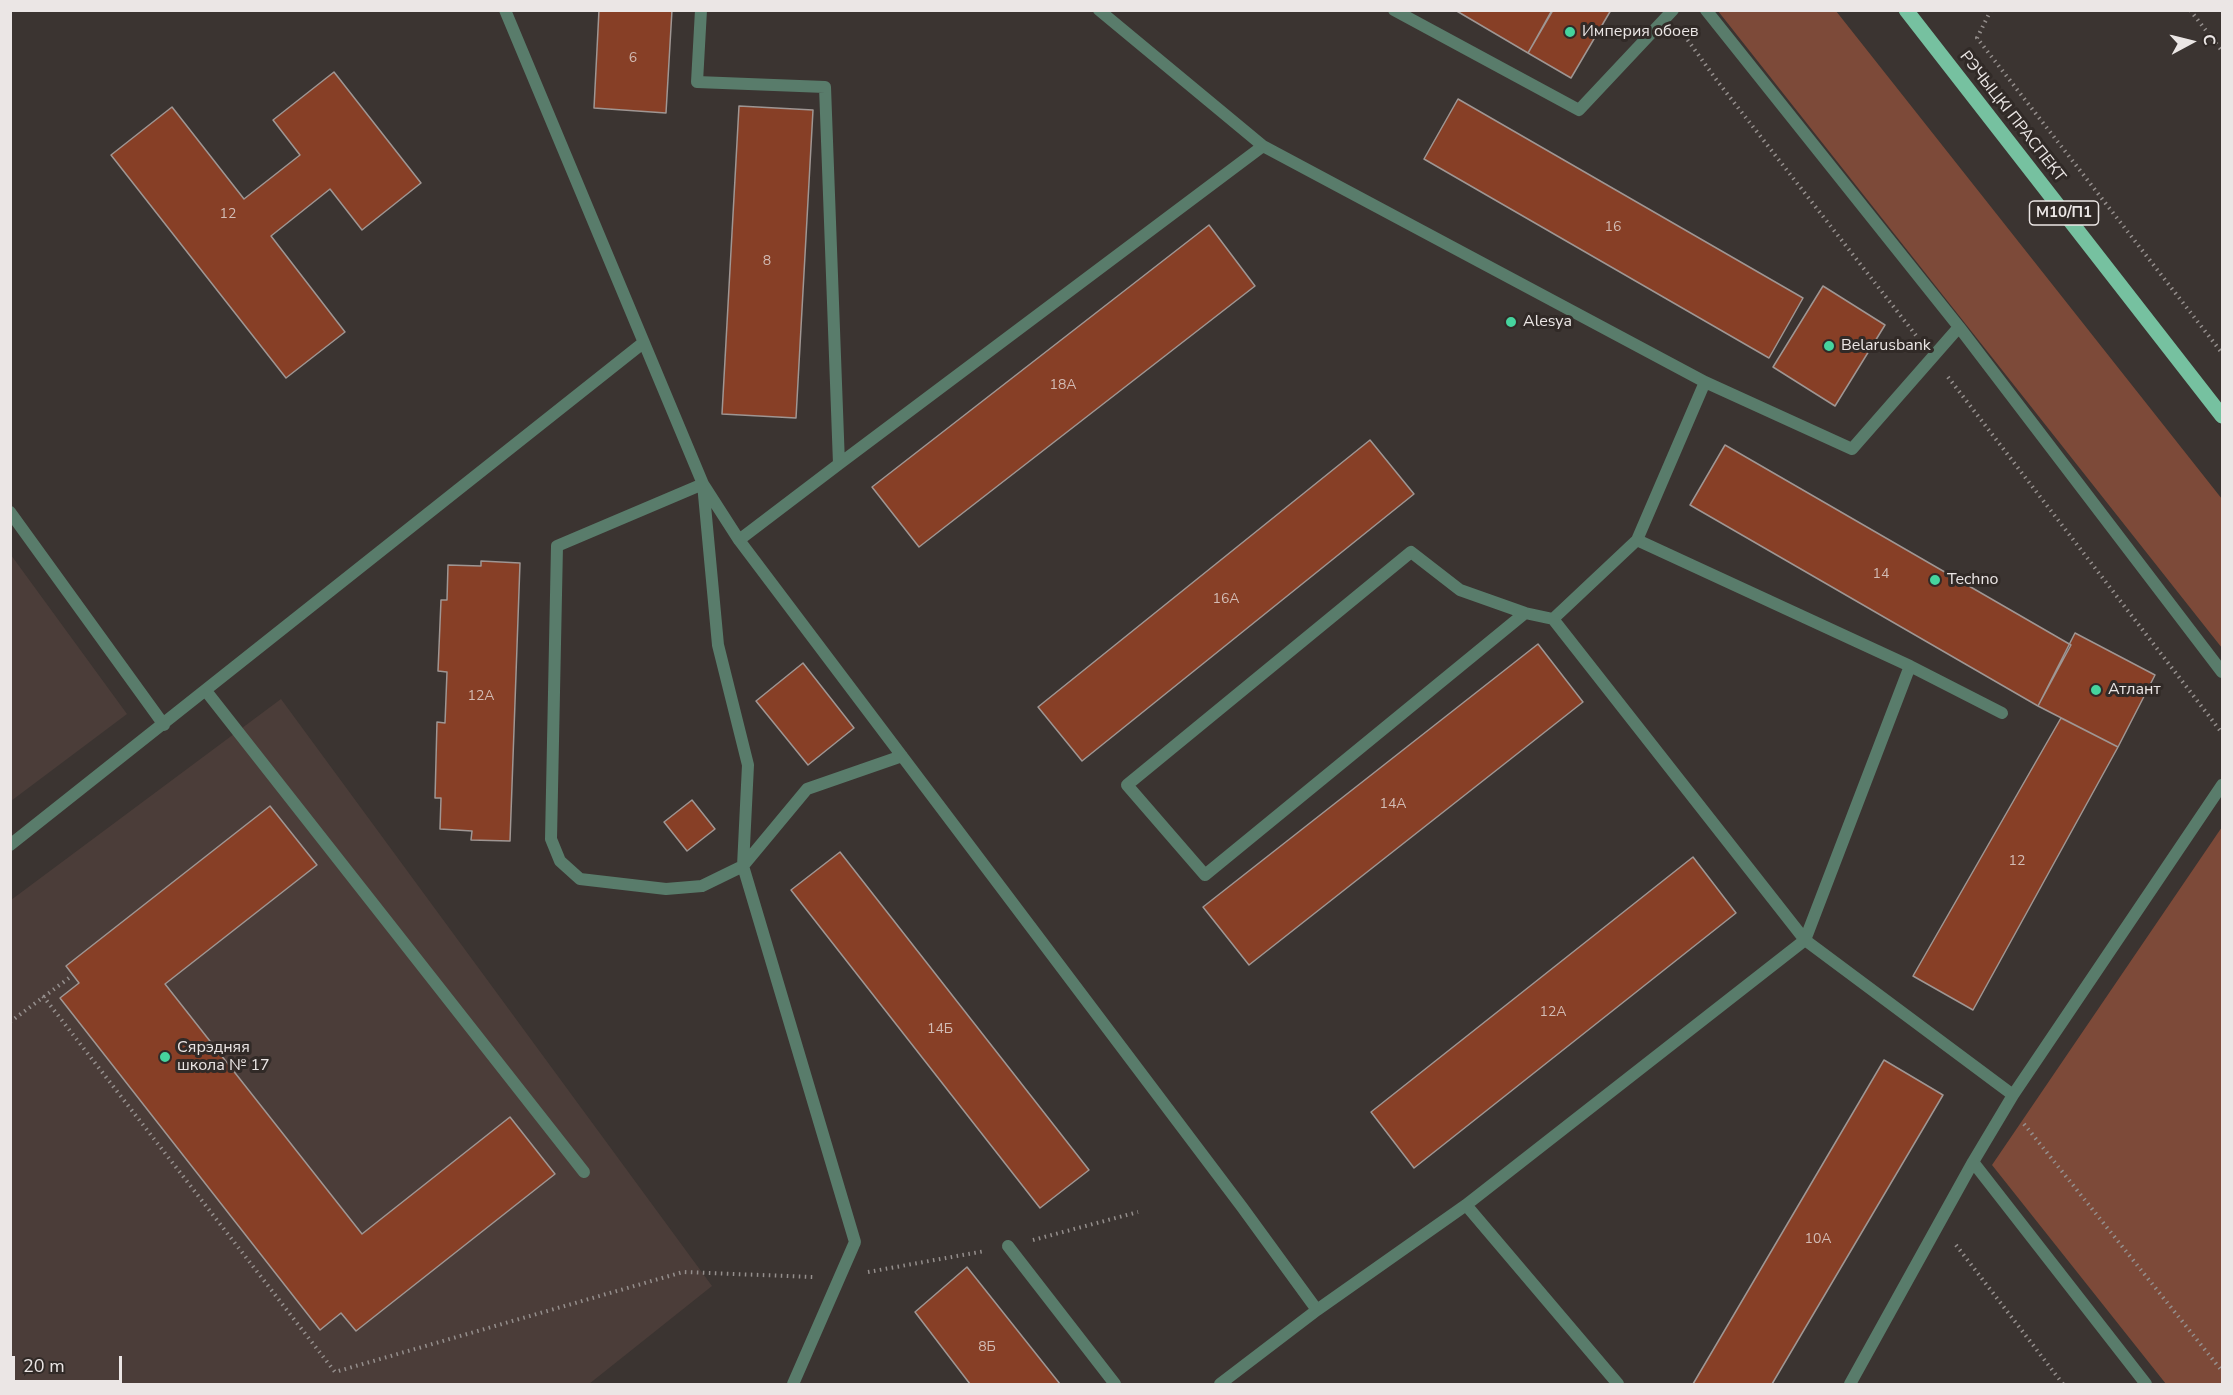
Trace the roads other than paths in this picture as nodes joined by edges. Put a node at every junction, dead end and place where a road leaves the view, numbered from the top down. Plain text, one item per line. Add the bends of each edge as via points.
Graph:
1 (505, 10) edge
2 (701, 10) edge
3 (1099, 10) edge
4 (1394, 10) edge
5 (1673, 10) edge
6 (1706, 10) edge
7 (1906, 10) edge
8 (1263, 146) junction
9 (1959, 327) junction
10 (643, 343) junction
11 (1705, 382) junction
12 (2223, 416) edge
13 (839, 464) junction
14 (703, 484) junction
15 (10, 512) edge
16 (739, 540) junction
17 (1637, 540) junction
18 (1525, 613) junction
19 (1553, 618) junction
20 (1910, 666) junction
21 (2223, 672) edge
22 (206, 692) junction
23 (2002, 713) dead end
24 (164, 725) junction
25 (902, 756) junction
26 (2223, 785) edge
27 (10, 845) edge
28 (743, 866) junction
29 (1805, 940) junction
30 (2013, 1095) junction
31 (1972, 1162) junction
32 (584, 1172) dead end
33 (1466, 1205) junction
34 (1008, 1246) road end
35 (1317, 1310) junction
36 (793, 1384) edge
37 (1115, 1384) edge
38 (1220, 1384) edge
39 (1618, 1384) edge
40 (1850, 1384) edge
41 (2145, 1384) edge

1 - 10 lane
2 - 13 lane via 697,82 825,87
3 - 8 lane
4 - 5 lane via 1580,110
6 - 9 lane
7 - 12 main road, РЭЧЫЦКІ ПРАСПЕКТ / М10/П1
8 - 11 lane
8 - 13 lane
9 - 11 lane via 1852,449
9 - 21 lane
10 - 14 lane
10 - 22 lane
11 - 17 lane
13 - 16 lane
14 - 16 lane
14 - 28 lane via 718,645 748,765
14 - 28 lane via 557,546 551,839 560,861 580,879 666,889 702,885
15 - 24 lane
16 - 25 lane
17 - 19 lane
17 - 20 lane
18 - 18 lane via 1460,590 1412,552 1127,785 1205,875
18 - 19 lane
19 - 29 lane
20 - 23 lane
20 - 29 lane
22 - 24 lane
22 - 32 lane
24 - 27 lane
25 - 28 lane via 807,789
25 - 35 lane
26 - 30 lane
28 - 36 lane via 855,1242
29 - 30 lane
29 - 33 lane
30 - 31 lane
31 - 40 lane
31 - 41 lane
33 - 35 lane
33 - 39 lane
34 - 37 lane
35 - 38 lane

